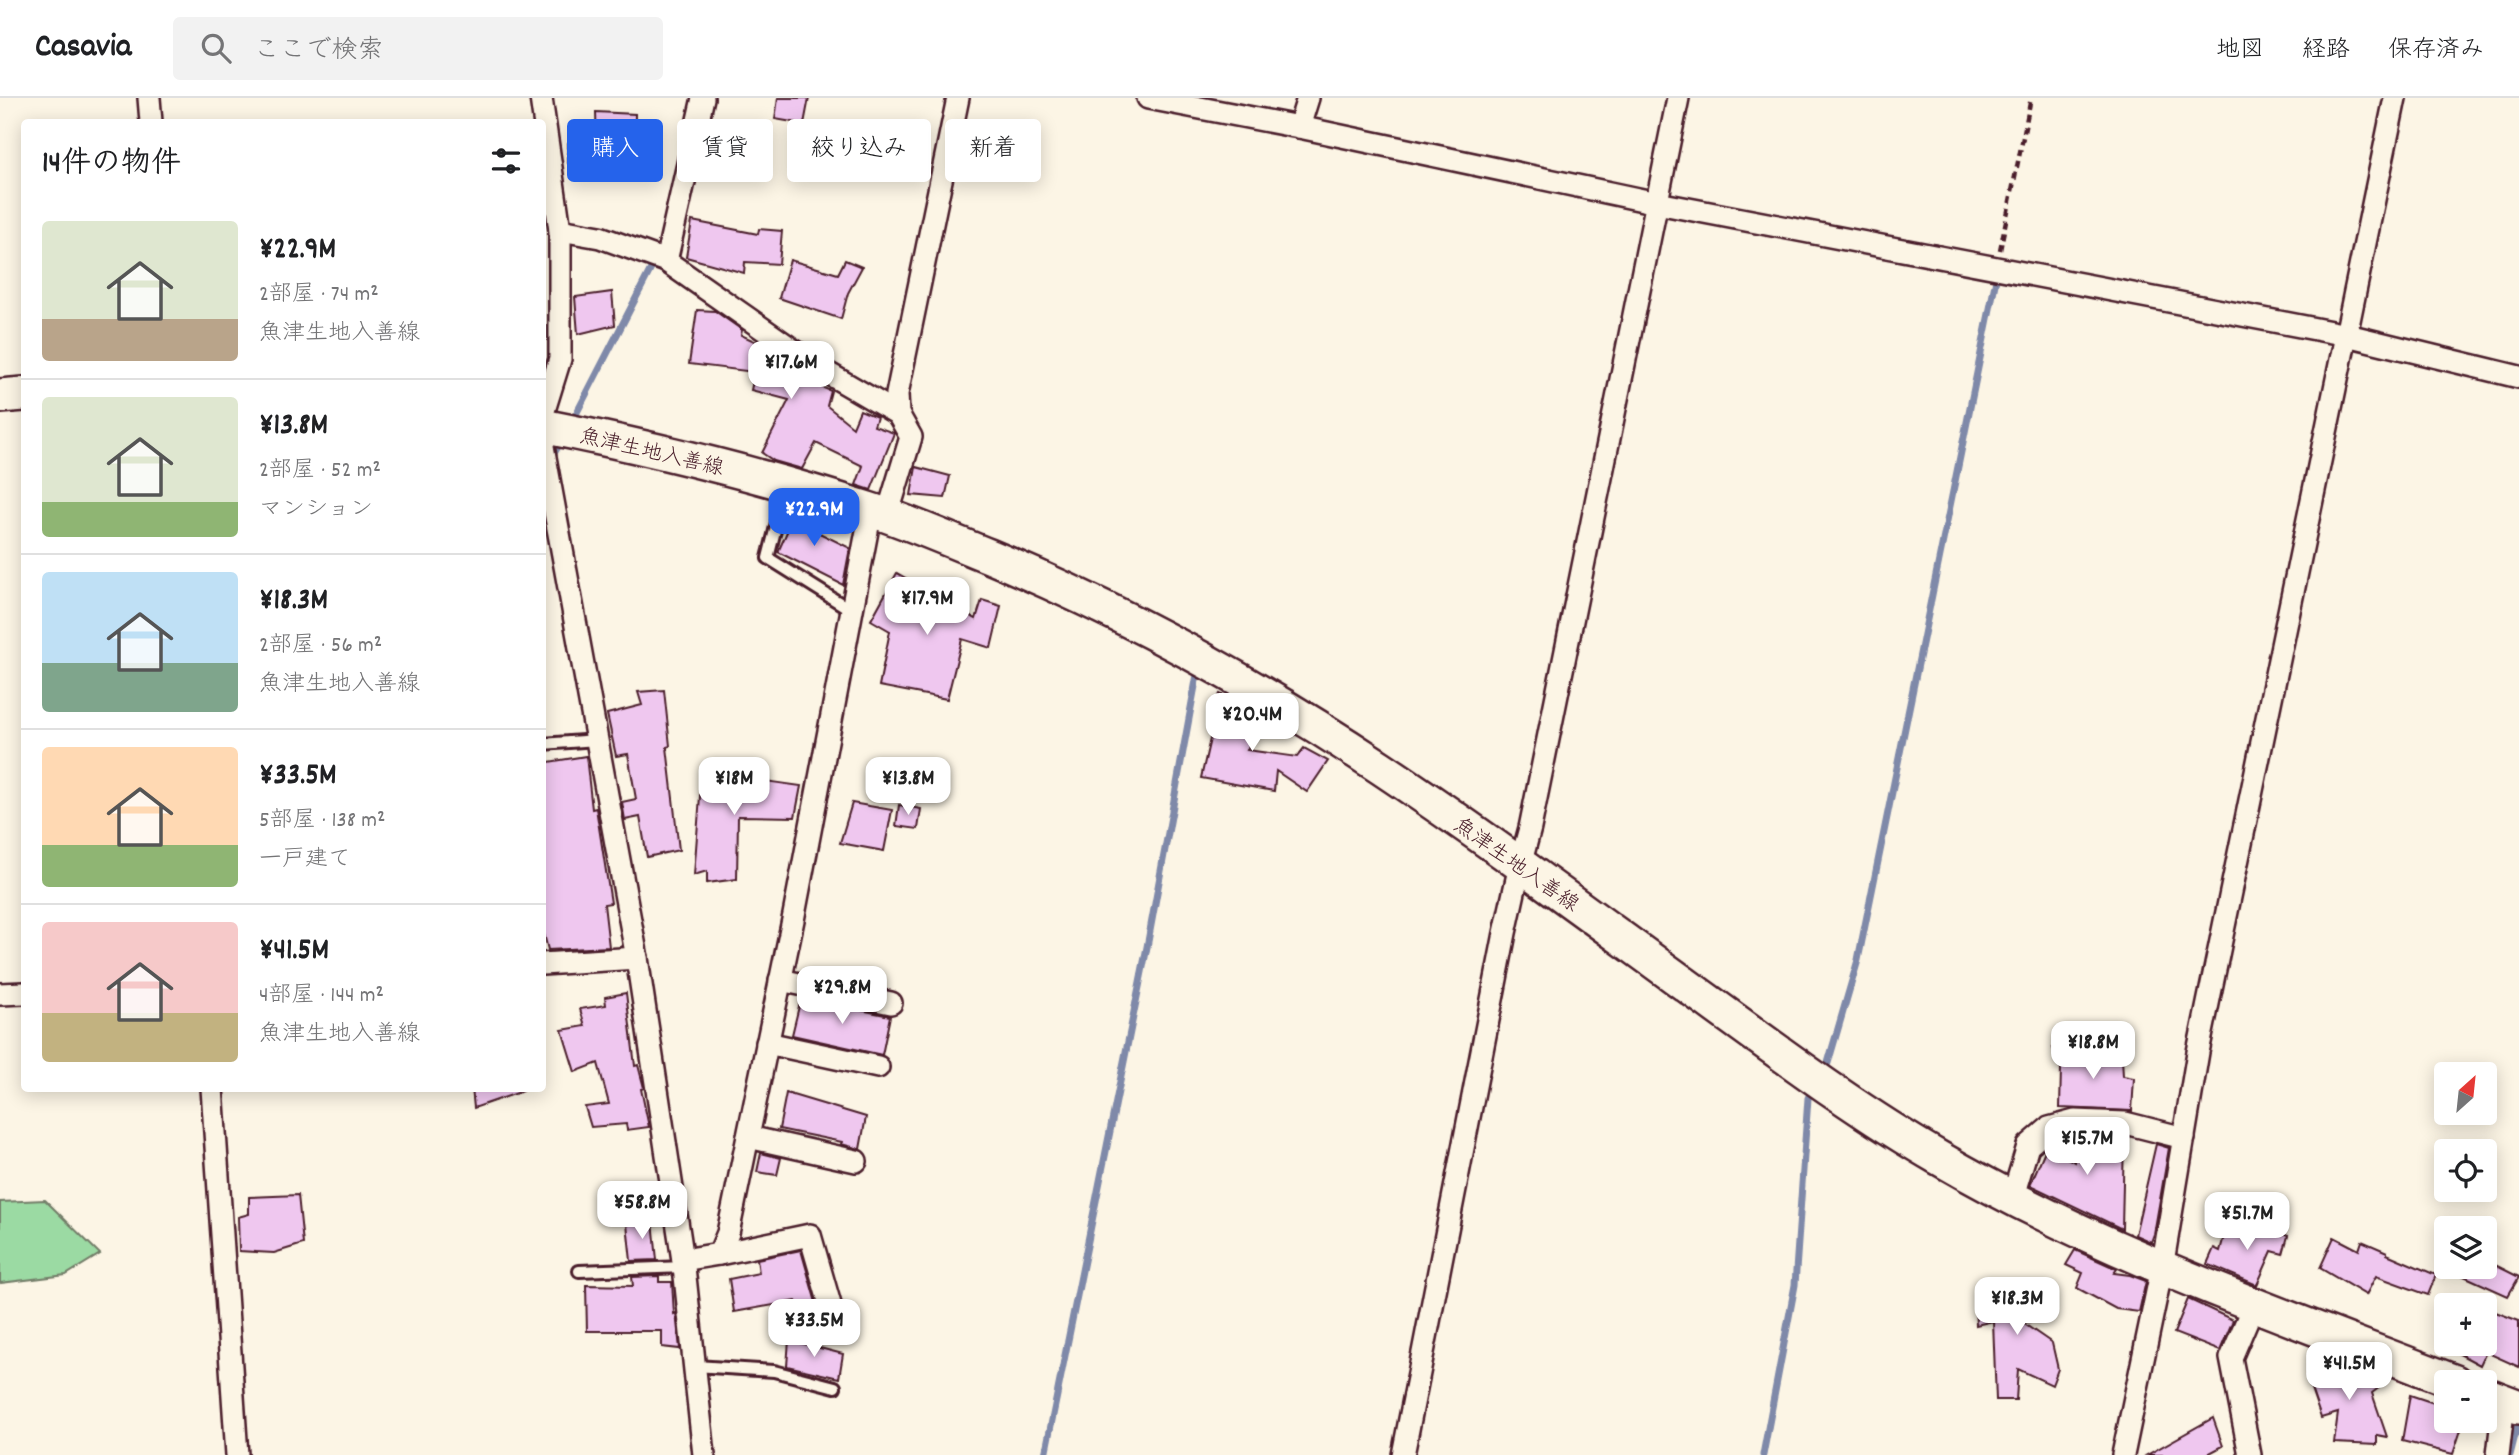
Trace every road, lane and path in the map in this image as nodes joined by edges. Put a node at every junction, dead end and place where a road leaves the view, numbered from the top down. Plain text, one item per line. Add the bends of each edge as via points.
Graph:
1 (149, 98) edge
2 (541, 98) edge
3 (703, 98) edge
4 (957, 98) edge
5 (1148, 98) edge
6 (1308, 98) edge
7 (1678, 98) edge
8 (2031, 98) edge
9 (2395, 98) edge
10 (1224, 105) edge
11 (150, 119) edge
12 (544, 119) edge
13 (1299, 127) junction
14 (546, 135) edge
15 (1657, 203) junction
16 (559, 230) junction
17 (666, 261) junction
18 (1996, 268) junction
19 (2347, 335) junction
20 (2519, 377) edge
21 (21, 394) edge
22 (0, 396) edge
23 (546, 403) edge
24 (898, 414) junction
25 (546, 427) edge
26 (546, 463) edge
27 (786, 485) junction
28 (879, 513) junction
29 (851, 610) junction
30 (597, 740) junction
31 (546, 744) edge
32 (1520, 865) junction
33 (636, 958) junction
34 (546, 964) edge
35 (780, 981) junction
36 (21, 993) edge
37 (0, 994) edge
38 (891, 1003) dead end
39 (767, 1043) junction
40 (878, 1067) dead end
41 (212, 1092) edge
42 (748, 1137) junction
43 (2184, 1138) junction
44 (856, 1161) dead end
45 (2012, 1199) junction
46 (719, 1254) junction
47 (684, 1264) junction
48 (2162, 1268) junction
49 (579, 1271) dead end
50 (2254, 1304) junction
51 (831, 1308) dead end
52 (695, 1366) junction
53 (2434, 1374) edge
54 (835, 1387) dead end
55 (2503, 1401) edge
56 (237, 1455) edge
57 (704, 1455) edge
58 (1403, 1455) edge
59 (2123, 1455) edge
60 (2250, 1455) edge
61 (2498, 1455) edge

1 - 11 street
2 - 12 street
3 - 17 street
4 - 24 street via 897,394
5 - 10 street
6 - 13 street
7 - 15 street
8 - 18 path
9 - 19 street
10 - 13 street
13 - 15 street
14 - 16 street
15 - 18 street
15 - 32 street
16 - 17 street via 600,237
16 - 23 street via 559,359
17 - 24 street via 819,368
18 - 19 street
19 - 20 street
19 - 43 street
21 - 22 main road
24 - 28 street via 911,437
25 - 27 main road, 魚津生地入善線 via 657,449
26 - 30 street
27 - 28 main road, 魚津生地入善線
27 - 29 lane via 768,558
28 - 29 street
28 - 32 main road, 魚津生地入善線 via 1024,571 1200,658 1380,767
29 - 35 street
30 - 31 lane
30 - 33 street
32 - 45 main road, 魚津生地入善線 via 1816,1079
32 - 58 street
33 - 34 street
33 - 47 street
35 - 38 street
35 - 39 street
36 - 37 street
39 - 40 street
39 - 42 street
41 - 56 street
42 - 44 street
42 - 46 street via 728,1233
43 - 45 street via 2125,1124 2075,1121 2049,1128 2028,1146
43 - 48 street
45 - 48 main road, 魚津生地入善線
46 - 47 street
46 - 51 street via 810,1235
47 - 49 lane
47 - 52 street
48 - 50 main road, 魚津生地入善線
48 - 59 street
50 - 53 main road, 魚津生地入善線
50 - 60 street via 2231,1358
52 - 54 lane via 774,1371
52 - 57 street
55 - 61 street

